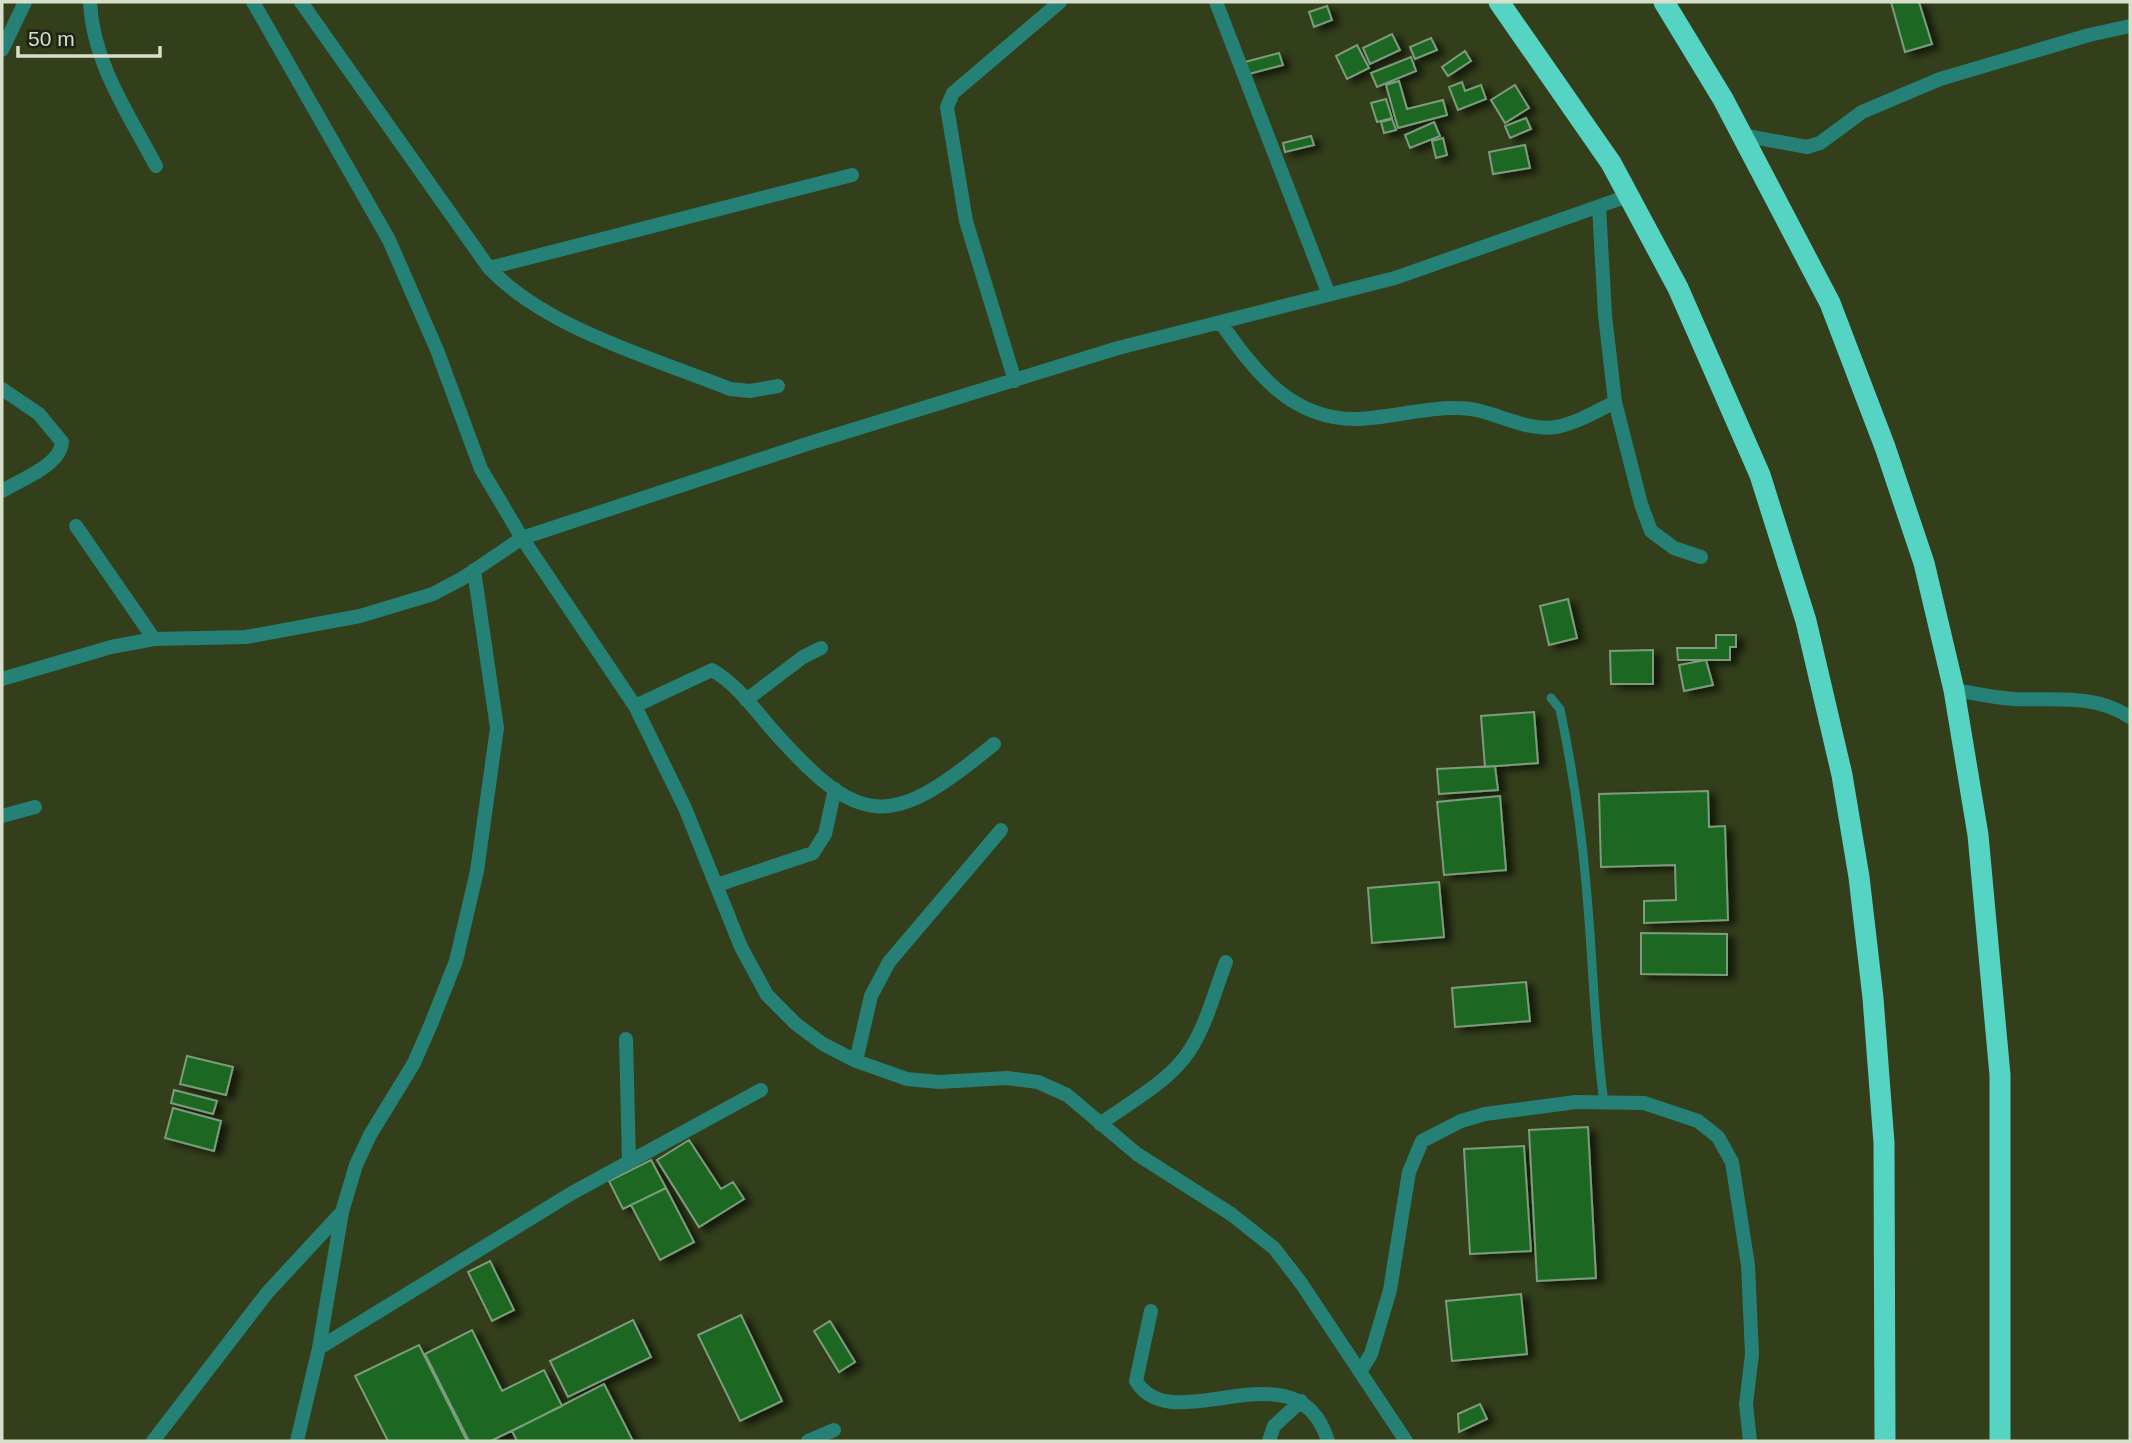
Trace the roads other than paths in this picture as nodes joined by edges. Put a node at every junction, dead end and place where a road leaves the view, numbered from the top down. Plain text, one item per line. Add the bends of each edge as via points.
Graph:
1 (25, 2) edge
2 (90, 2) edge
3 (253, 2) edge
4 (301, 2) edge
5 (1060, 2) edge
6 (1216, 2) edge
7 (1499, 2) edge
8 (1664, 2) edge
9 (2130, 26) edge
10 (2, 50) edge
11 (1742, 135) junction
12 (156, 166) dead end
13 (852, 174) dead end
14 (1628, 196) junction
15 (1599, 207) junction
16 (489, 268) junction
17 (1329, 295) junction
18 (1220, 323) junction
19 (1015, 381) junction
20 (778, 386) dead end
21 (2, 389) edge
22 (1615, 402) junction
23 (2, 491) edge
24 (76, 526) dead end
25 (522, 538) junction
26 (1701, 558) dead end
27 (474, 570) junction
28 (153, 639) junction
29 (821, 648) dead end
30 (2, 679) edge
31 (1954, 690) junction
32 (1551, 698) dead end
33 (746, 700) junction
34 (635, 706) junction
35 (2130, 717) edge
36 (994, 744) dead end
37 (835, 789) junction
38 (35, 807) dead end
39 (2, 816) edge
40 (1001, 830) dead end
41 (718, 885) junction
42 (1226, 962) dead end
43 (626, 1039) dead end
44 (856, 1060) junction
45 (761, 1090) dead end
46 (1604, 1103) junction
47 (1100, 1124) junction
48 (629, 1162) junction
49 (342, 1212) junction
50 (1151, 1311) dead end
51 (319, 1348) junction
52 (1360, 1372) junction
53 (1301, 1401) junction
54 (834, 1430) dead end
55 (153, 1441) edge
56 (297, 1441) edge
57 (808, 1441) edge
58 (1269, 1441) edge
59 (1328, 1441) edge
60 (1406, 1441) edge
61 (1750, 1441) edge
62 (1885, 1441) edge
63 (2000, 1441) edge

1 - 10 street
2 - 12 street via 99,58
3 - 25 street via 389,240 481,468
4 - 16 street
5 - 19 street via 953,93 947,107 966,221
6 - 17 street
7 - 14 highway via 1611,163
8 - 11 highway
9 - 11 street via 1940,79 1862,113 1807,147
11 - 31 highway via 1830,303 1924,563
13 - 16 street
14 - 15 street
14 - 62 highway via 1678,288 1760,475 1829,712 1859,877 1873,998 1884,1143
15 - 17 street via 1395,278
15 - 22 street
16 - 20 street via 519,296 609,340 730,389
17 - 18 street
18 - 19 street via 1118,348
18 - 22 street via 1263,380 1281,395 1330,416 1357,419 1460,408 1556,427
19 - 25 street
21 - 23 street via 39,414 62,442 62,450 53,460
22 - 26 street via 1651,531 1674,548
24 - 28 street
25 - 27 street
25 - 34 street
27 - 28 street via 433,594 360,616 257,636
27 - 49 street via 497,728 477,871 456,961 414,1063 356,1165
28 - 30 street
29 - 33 street
31 - 35 street via 2012,699 2079,698
31 - 63 highway via 1978,835 2000,1075
32 - 46 lane via 1560,709 1578,811 1594,1034
33 - 34 street via 712,670
33 - 37 street via 801,762
34 - 41 street
36 - 37 street via 949,782 902,806 860,804
37 - 41 street via 825,834 813,853
38 - 39 street
40 - 44 street via 889,962 871,996
41 - 44 street via 741,947 767,995 823,1044
42 - 47 street via 1186,1055 1169,1074
43 - 48 street
44 - 47 street via 907,1079 1038,1082 1067,1095
45 - 48 street
46 - 52 street via 1576,1102 1485,1114 1422,1141 1409,1172 1390,1290 1371,1354
46 - 61 street via 1644,1103 1698,1121 1718,1137 1732,1162 1748,1265 1752,1354 1746,1404
47 - 52 street via 1274,1248
48 - 51 street
49 - 51 street
49 - 55 street via 267,1293
50 - 53 street via 1136,1381 1151,1400 1192,1405 1283,1396
51 - 56 street
52 - 60 street
53 - 58 street via 1274,1426
53 - 59 street via 1322,1421
54 - 57 street

